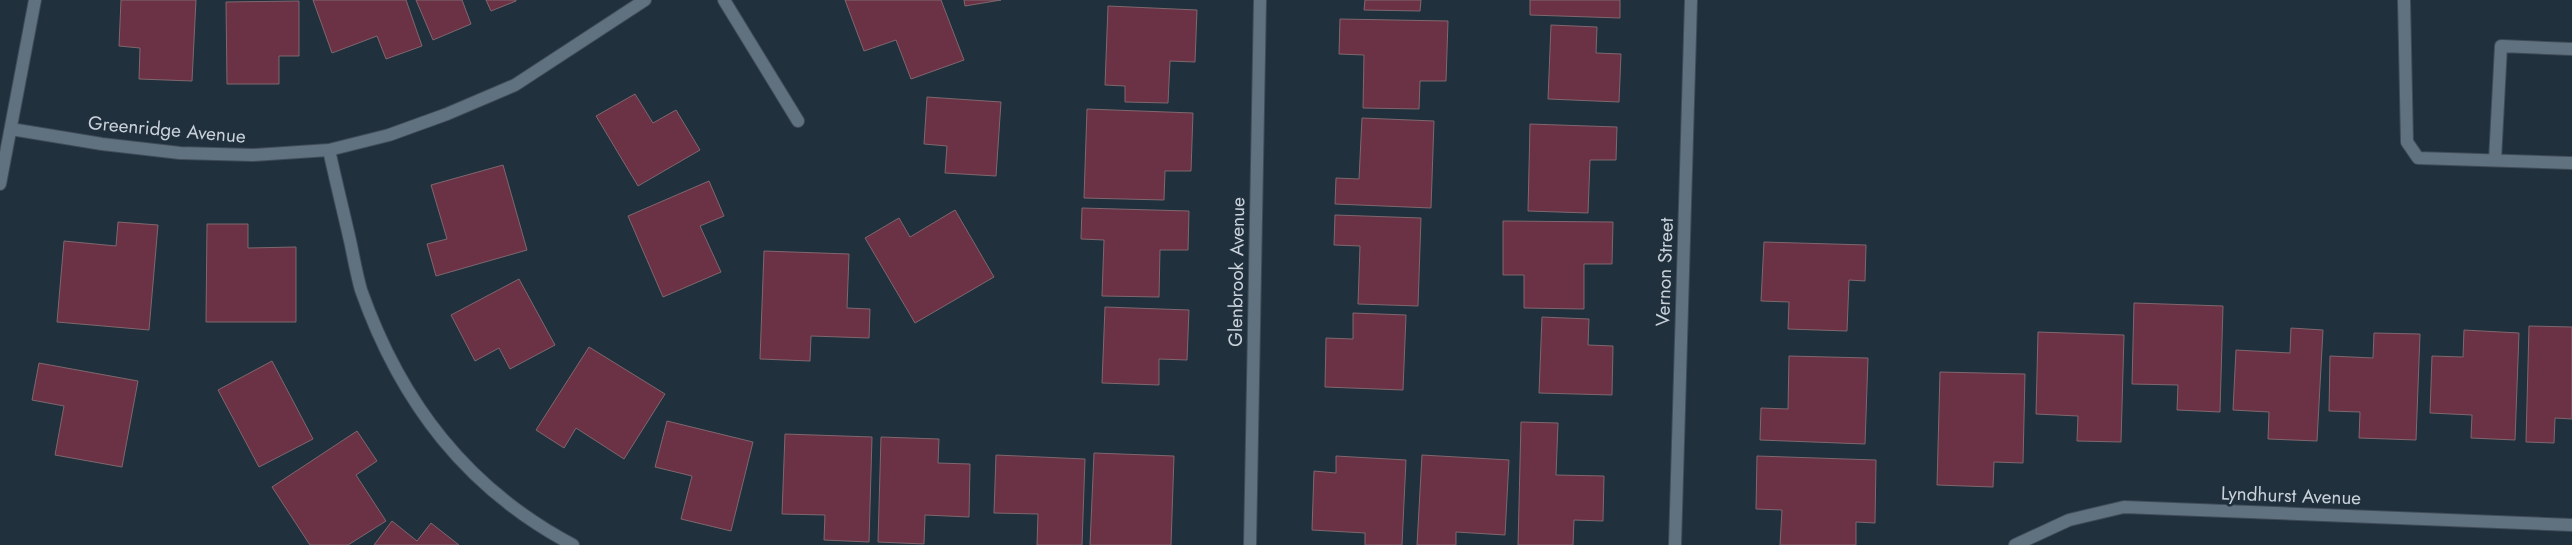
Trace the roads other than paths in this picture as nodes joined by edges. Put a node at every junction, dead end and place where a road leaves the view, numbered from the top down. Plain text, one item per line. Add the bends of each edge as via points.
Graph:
1 (35, 0) edge
2 (645, 0) edge
3 (724, 0) edge
4 (1260, 0) edge
5 (1691, 0) edge
6 (2404, 0) edge
7 (2572, 49) edge
8 (798, 121) dead end
9 (10, 129) junction
10 (329, 150) junction
11 (2495, 160) junction
12 (2572, 163) edge
13 (0, 184) edge
14 (2572, 525) edge
15 (573, 545) edge
16 (1250, 545) edge
17 (1675, 545) edge
18 (2015, 545) edge

1 - 9 street
2 - 10 street, Greenridge Avenue via 515,85 430,120
3 - 8 street
4 - 16 street, Glenbrook Avenue
5 - 17 street, Vernon Street
6 - 11 street via 2407,142 2418,158
7 - 11 street via 2500,46
9 - 10 street, Greenridge Avenue via 180,153 253,155
9 - 13 street
10 - 15 street via 361,289 406,388 444,443 486,486 544,530
11 - 12 street
14 - 18 street, Lyndhurst Avenue via 2124,507 2069,520

